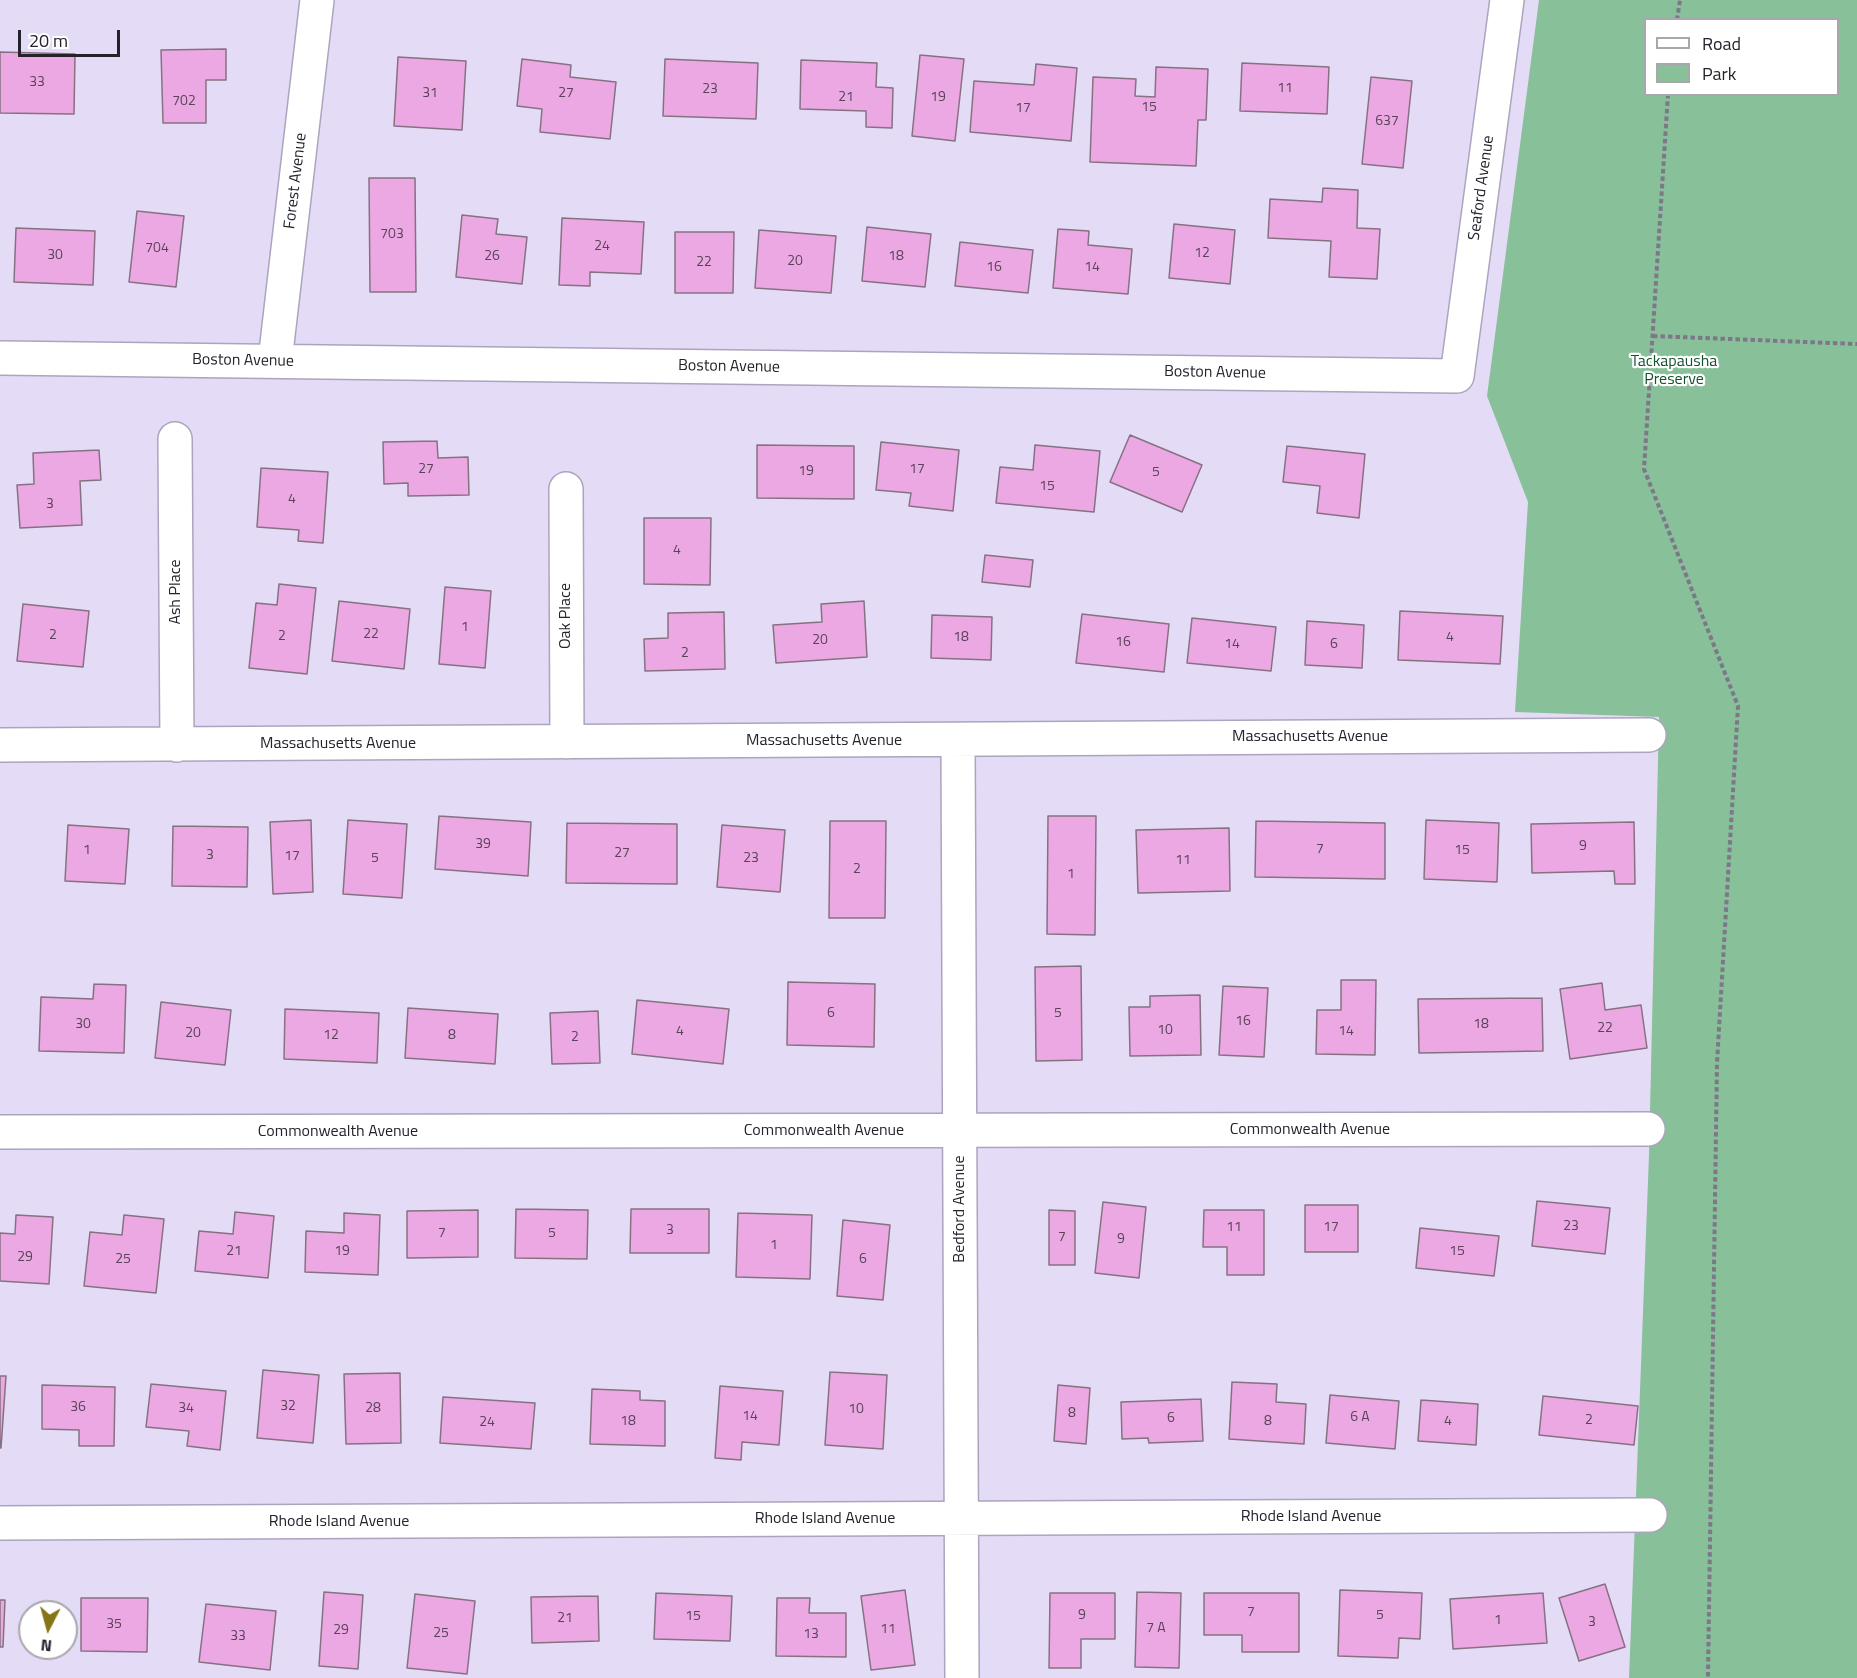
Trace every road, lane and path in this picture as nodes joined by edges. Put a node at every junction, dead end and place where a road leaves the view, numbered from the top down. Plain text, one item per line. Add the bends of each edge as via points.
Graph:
1 (317, 0) edge
2 (1507, 0) edge
3 (1680, 0) edge
4 (1677, 18) edge
5 (1668, 96) edge
6 (1653, 336) junction
7 (1857, 344) edge
8 (0, 358) edge
9 (274, 361) junction
10 (1457, 376) joint
11 (175, 439) dead end
12 (566, 489) dead end
13 (1648, 735) dead end
14 (958, 740) junction
15 (567, 742) junction
16 (0, 745) edge
17 (177, 745) junction
18 (1648, 1129) dead end
19 (960, 1131) junction
20 (0, 1132) edge
21 (1650, 1515) dead end
22 (961, 1519) junction
23 (0, 1523) edge
24 (962, 1678) edge
25 (1708, 1678) edge

1 - 9 street, Forest Avenue
2 - 10 street, Seaford Avenue
3 - 4 path
5 - 6 path
6 - 7 path
6 - 25 path via 1644,470 1738,706 1717,1063
8 - 9 street, Boston Avenue
9 - 10 street, Boston Avenue
11 - 17 street, Ash Place
12 - 15 street, Oak Place
13 - 14 street, Massachusetts Avenue
14 - 15 street, Massachusetts Avenue
14 - 19 street, Bedford Avenue
15 - 17 street, Massachusetts Avenue
16 - 17 street, Massachusetts Avenue
18 - 19 street, Commonwealth Avenue
19 - 20 street, Commonwealth Avenue
19 - 22 street, Bedford Avenue
21 - 22 street, Rhode Island Avenue
22 - 23 street, Rhode Island Avenue
22 - 24 street, Bedford Avenue

